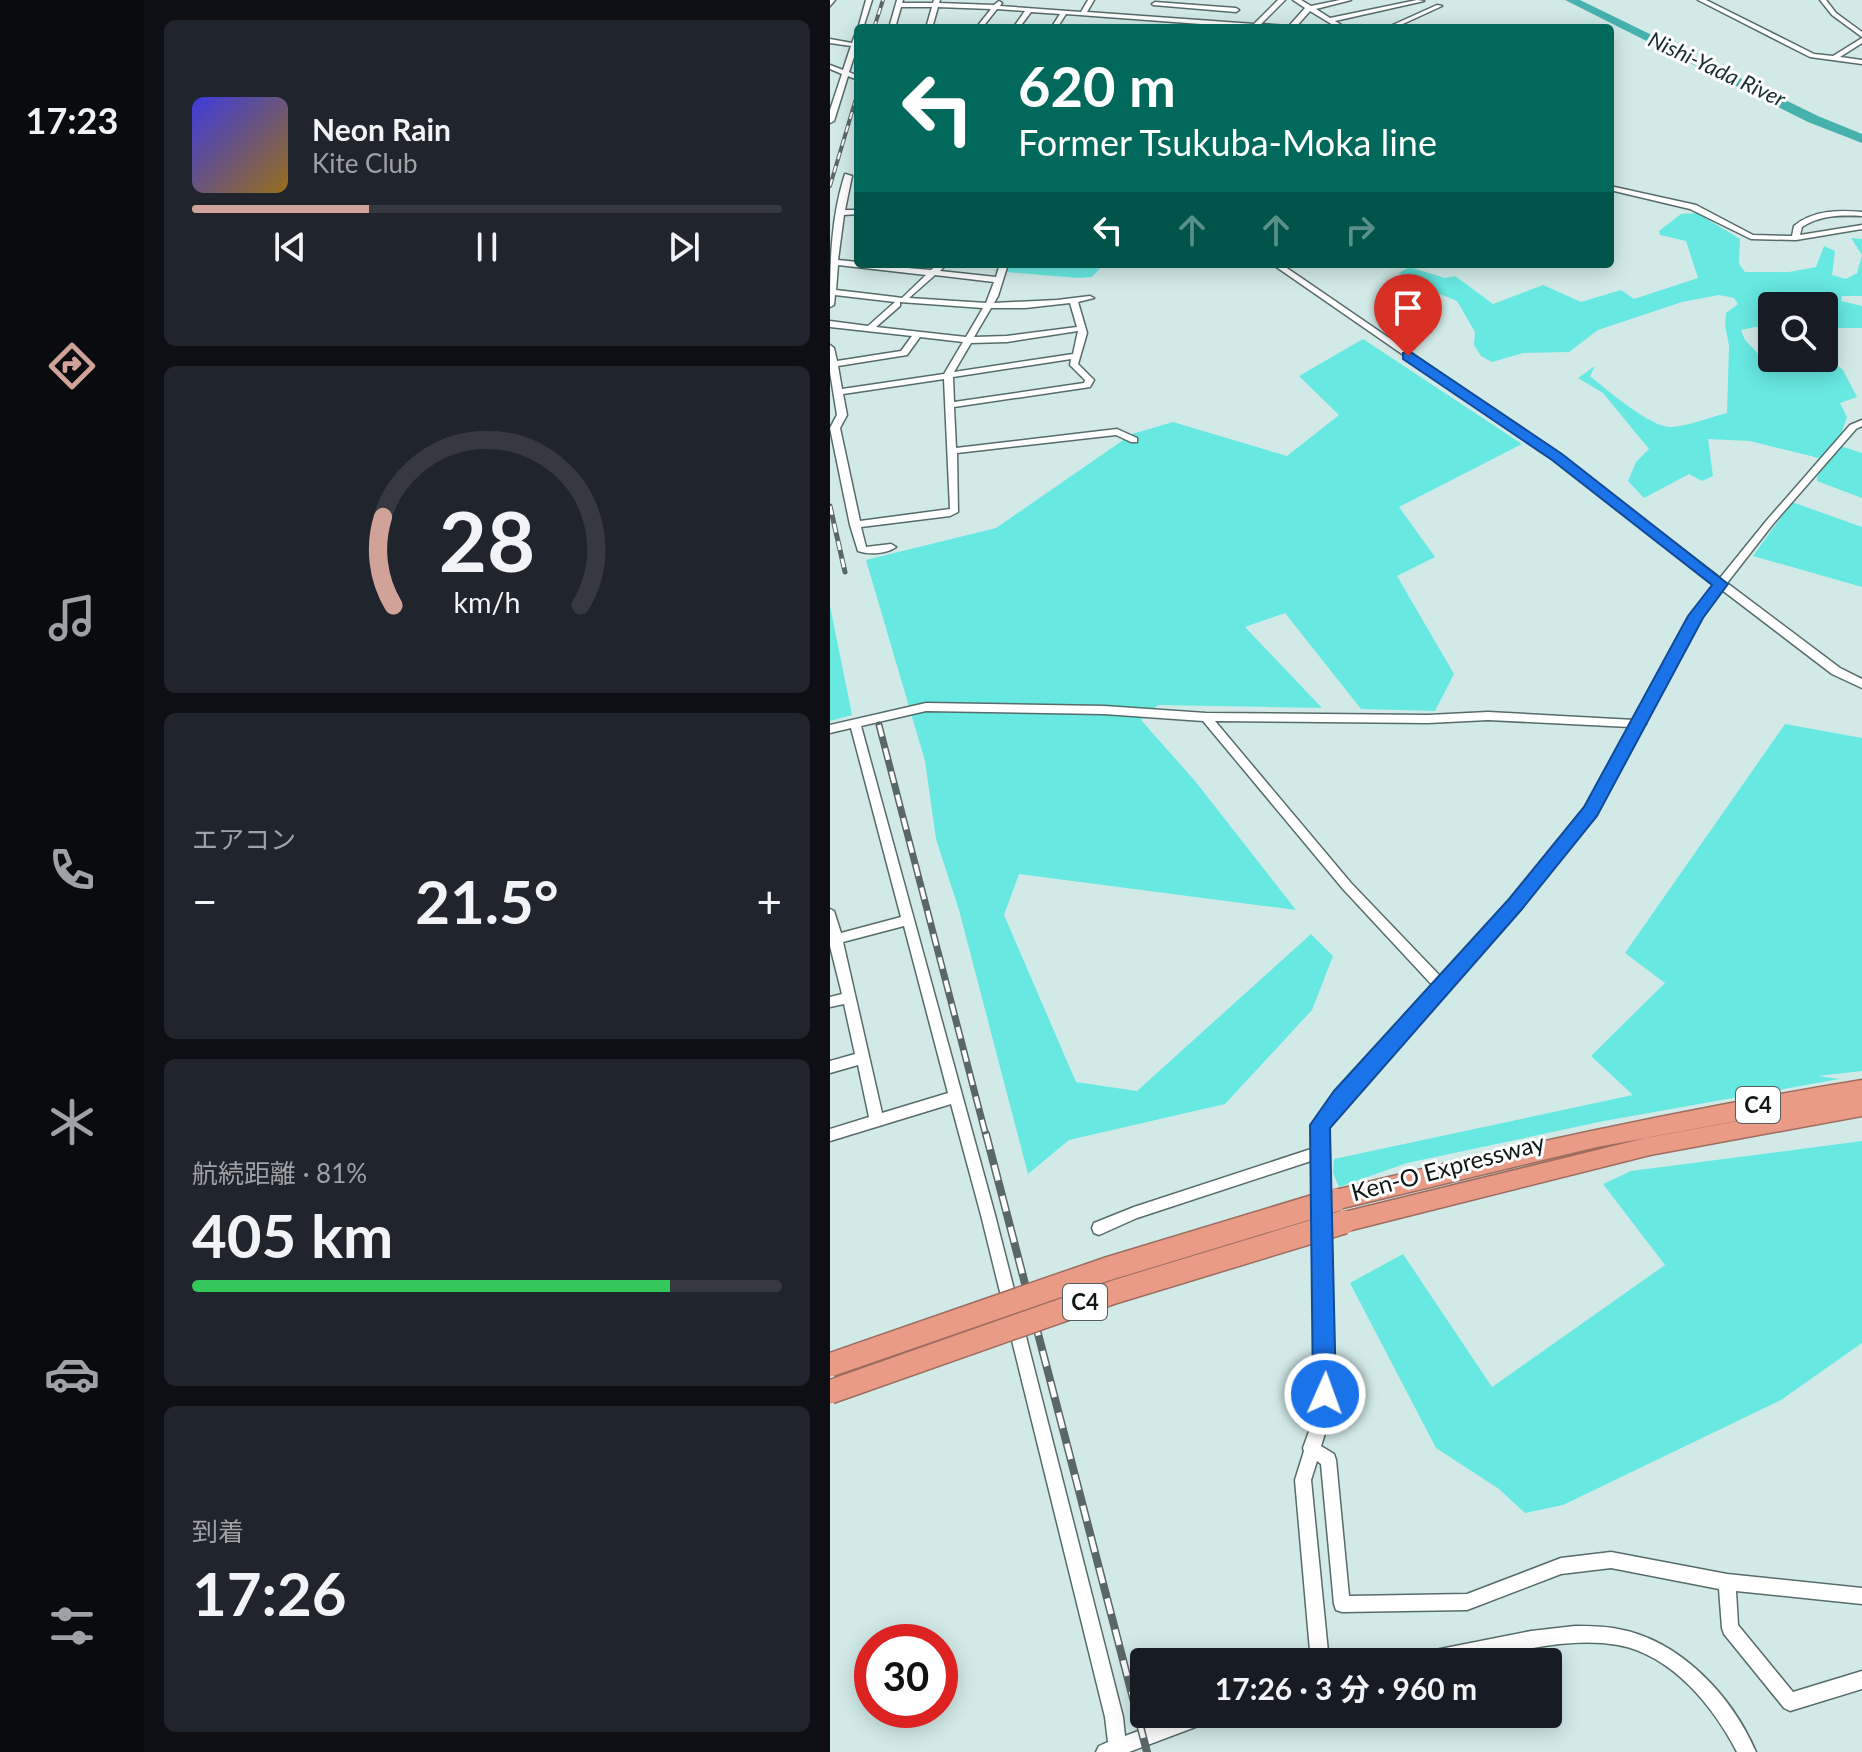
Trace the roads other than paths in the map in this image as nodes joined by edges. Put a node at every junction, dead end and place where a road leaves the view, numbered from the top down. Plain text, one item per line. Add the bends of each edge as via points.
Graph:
1 (869, 0) edge
2 (1001, 0) edge
3 (1031, 0) edge
4 (1091, 0) edge
5 (1248, 0) edge
6 (1282, 0) edge
7 (1296, 0) edge
8 (1351, 0) edge
9 (1411, 0) edge
10 (1701, 0) edge
11 (1823, 0) edge
12 (1421, 1) edge
13 (936, 2) edge
14 (964, 2) edge
15 (1156, 2) edge
16 (900, 3) edge
17 (995, 7) junction
18 (1308, 9) junction
19 (1026, 10) junction
20 (1236, 10) junction
21 (1064, 12) junction
22 (1367, 12) junction
23 (1083, 14) junction
24 (1098, 15) junction
25 (1137, 17) junction
26 (1146, 18) junction
27 (1169, 20) junction
28 (1328, 20) junction
29 (1221, 23) junction
30 (861, 24) edge
31 (893, 24) edge
32 (930, 24) edge
33 (982, 24) edge
34 (1018, 24) edge
35 (1056, 24) edge
36 (1092, 24) edge
37 (1133, 24) edge
38 (1166, 24) edge
39 (1232, 24) edge
40 (1257, 24) edge
41 (1293, 24) edge
42 (1336, 24) edge
43 (1398, 24) edge
44 (1862, 37) edge
45 (830, 41) edge
46 (854, 45) edge
47 (854, 48) edge
48 (1835, 58) junction
49 (1862, 62) edge
50 (830, 67) edge
51 (845, 73) junction
52 (854, 76) edge
53 (834, 93) edge
54 (830, 121) edge
55 (848, 176) dead end
56 (1614, 189) edge
57 (854, 212) edge
58 (840, 213) junction
59 (1862, 214) edge
60 (1862, 227) edge
61 (1796, 238) junction
62 (834, 262) junction
63 (854, 263) edge
64 (898, 268) edge
65 (939, 268) edge
66 (1003, 268) edge
67 (1282, 268) edge
68 (933, 273) junction
69 (999, 280) junction
70 (830, 292) edge
71 (906, 297) dead end
72 (1090, 298) dead end
73 (1073, 301) junction
74 (897, 304) dead end
75 (830, 305) edge
76 (988, 308) junction
77 (830, 324) edge
78 (869, 329) junction
79 (1076, 329) dead end
80 (918, 334) junction
81 (969, 340) junction
82 (830, 348) edge
83 (1076, 356) junction
84 (835, 364) junction
85 (948, 374) junction
86 (840, 392) junction
87 (950, 405) junction
88 (1862, 423) edge
89 (1134, 440) dead end
90 (952, 451) junction
91 (855, 525) junction
92 (891, 547) dead end
93 (1720, 584) junction
94 (1862, 684) edge
95 (1206, 717) junction
96 (855, 723) junction
97 (1640, 724) junction
98 (830, 729) edge
99 (830, 914) edge
100 (907, 920) junction
101 (833, 940) edge
102 (1441, 986) junction
103 (849, 997) junction
104 (830, 1002) edge
105 (862, 1058) junction
106 (830, 1067) edge
107 (1862, 1089) edge
108 (955, 1097) junction
109 (1862, 1107) edge
110 (877, 1121) junction
111 (830, 1135) edge
112 (1322, 1151) junction
113 (1099, 1228) dead end
114 (830, 1365) edge
115 (830, 1392) edge
116 (1311, 1448) junction
117 (1727, 1582) junction
118 (1862, 1596) edge
119 (1318, 1648) edge
120 (1498, 1648) edge
121 (1862, 1680) edge
122 (1171, 1728) edge
123 (1114, 1750) edge
124 (1747, 1752) edge

1 - 30 street
2 - 17 street
3 - 19 street
4 - 23 street
5 - 20 street
6 - 40 street
7 - 18 street
8 - 18 street
8 - 22 street
9 - 12 street
10 - 48 street via 1790,47
11 - 44 street
12 - 22 street
12 - 43 street via 1439,6
13 - 14 street
13 - 16 street
13 - 32 street
14 - 17 street
15 - 20 street
15 - 26 street
16 - 31 street
17 - 19 street
17 - 33 street
18 - 28 street
18 - 41 street
19 - 21 street
19 - 34 street
20 - 29 street
21 - 23 street
21 - 35 street
22 - 28 street
23 - 24 street
24 - 25 street
24 - 36 street
25 - 26 street
25 - 37 street
26 - 27 street
27 - 29 street
27 - 38 street
28 - 42 street
29 - 39 street
44 - 48 street
45 - 46 street
47 - 51 street
48 - 49 street
50 - 51 street
51 - 52 street
51 - 53 street
53 - 54 street
55 - 58 street
56 - 61 street via 1693,207 1745,236
57 - 58 street
58 - 62 street
59 - 61 street via 1811,217 1798,226
60 - 61 street
62 - 63 street
62 - 70 street
64 - 68 street
65 - 68 street
66 - 69 street
67 - 93 street via 1557,457
68 - 69 street
68 - 71 street
69 - 76 street
70 - 75 street
70 - 76 street
72 - 73 street
73 - 76 street
73 - 83 street via 1083,333
74 - 78 street
76 - 81 street
77 - 78 street
78 - 80 street
79 - 81 street
80 - 81 street
80 - 84 street via 904,353
81 - 85 street
82 - 84 street
83 - 85 street
83 - 87 street via 1074,365 1090,380 1087,385
84 - 86 street
85 - 86 street
85 - 87 street
86 - 91 street via 842,415 835,428
87 - 90 street
88 - 93 street via 1834,448
89 - 90 street via 1117,432
90 - 91 street via 955,510
91 - 92 street via 861,549
93 - 94 street via 1836,671
93 - 97 street via 1696,616
95 - 96 street via 926,707
95 - 97 street via 1488,716
95 - 102 street via 1347,886
96 - 98 street
96 - 100 street
97 - 102 street via 1590,811
99 - 101 street
100 - 101 street
100 - 108 street
101 - 103 street
102 - 112 street via 1320,1125
103 - 104 street
103 - 105 street
105 - 106 street
105 - 110 street
107 - 114 highway, Ken-O Expressway / C4, bridge via 1546,1147 1335,1200 1107,1269
108 - 110 street
108 - 123 street via 1114,1717
109 - 115 highway, Ken-O Expressway / C4, bridge via 1650,1146 1344,1222 1114,1292
110 - 111 street
112 - 113 street
112 - 116 street via 1326,1373 1323,1415
116 - 117 street via 1328,1460 1342,1604 1467,1602 1561,1566 1611,1560
116 - 119 street via 1303,1511
117 - 118 street
117 - 121 street via 1730,1628 1790,1702
120 - 124 street via 1598,1634 1654,1652 1689,1673 1723,1709
122 - 123 street

